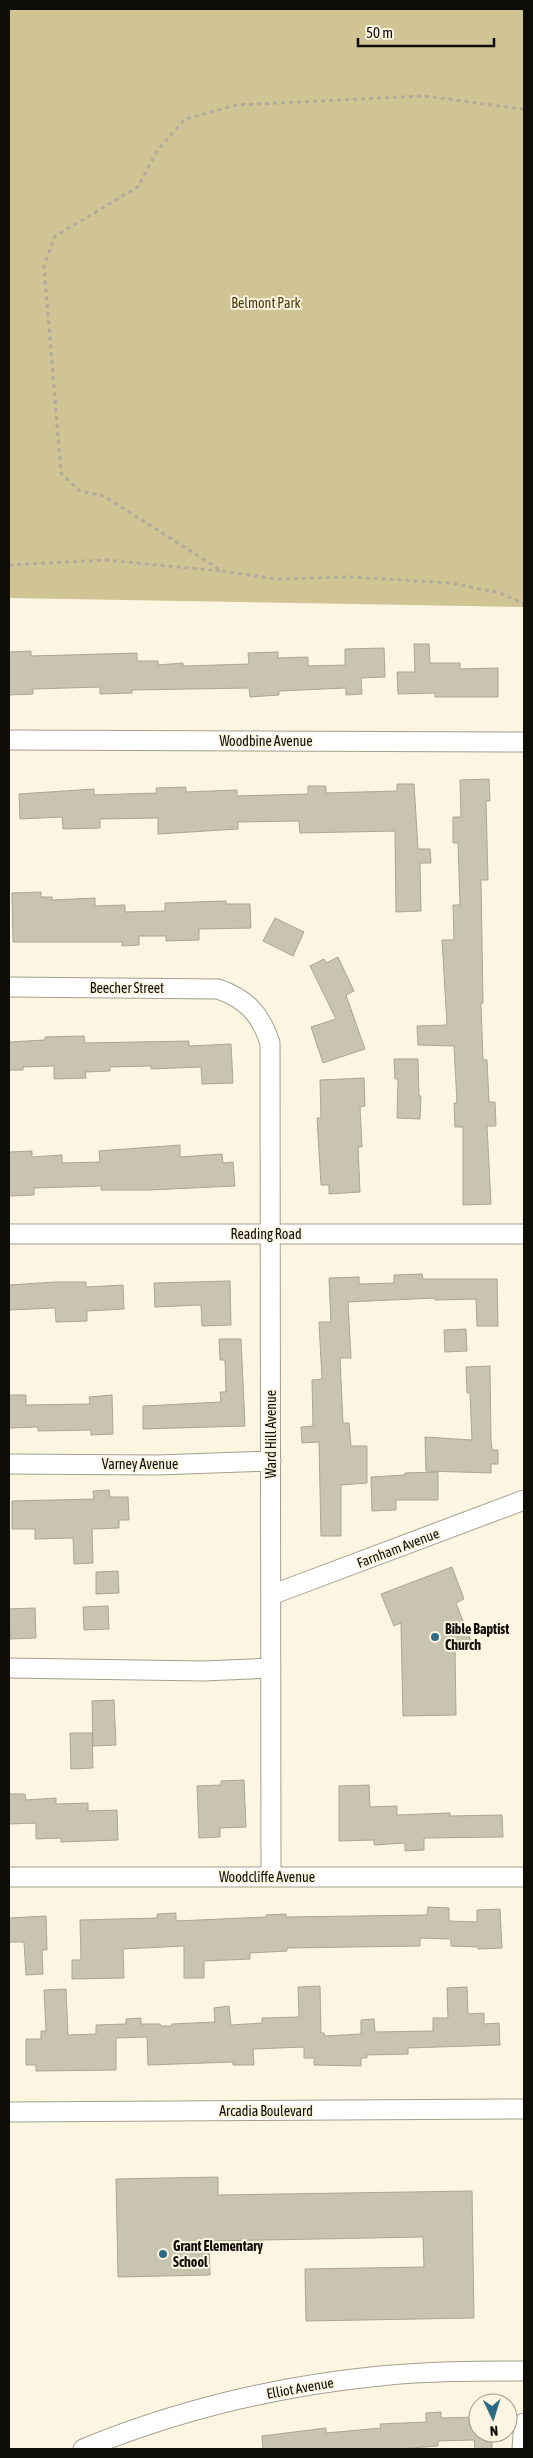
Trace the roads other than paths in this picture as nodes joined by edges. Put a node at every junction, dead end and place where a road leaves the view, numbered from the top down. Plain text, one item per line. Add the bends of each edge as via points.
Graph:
1 (9, 740) edge
2 (524, 742) edge
3 (9, 987) edge
4 (243, 1000) joint
5 (9, 1234) edge
6 (272, 1234) junction
7 (524, 1234) edge
8 (271, 1460) junction
9 (9, 1464) edge
10 (524, 1500) edge
11 (271, 1595) junction
12 (9, 1668) edge
13 (271, 1668) junction
14 (9, 1877) edge
15 (271, 1877) junction
16 (524, 1877) edge
17 (524, 2109) edge
18 (9, 2112) edge
19 (524, 2371) edge
20 (524, 2423) edge
21 (83, 2449) edge
22 (522, 2449) edge

1 - 2 street, Woodbine Avenue
3 - 4 street, Beecher Street via 213,988
4 - 6 street, Ward Hill Avenue via 264,1025 270,1043
5 - 6 street, Reading Road
6 - 7 street, Reading Road
6 - 8 street, Ward Hill Avenue
8 - 9 street, Varney Avenue
8 - 11 street, Ward Hill Avenue
10 - 11 street, Farnham Avenue
11 - 13 street, Ward Hill Avenue
12 - 13 street
13 - 15 street, Ward Hill Avenue
14 - 15 street, Woodcliffe Avenue
15 - 16 street, Woodcliffe Avenue
17 - 18 street, Arcadia Boulevard
19 - 21 street, Elliot Avenue via 389,2375 305,2386 177,2415
20 - 22 street

